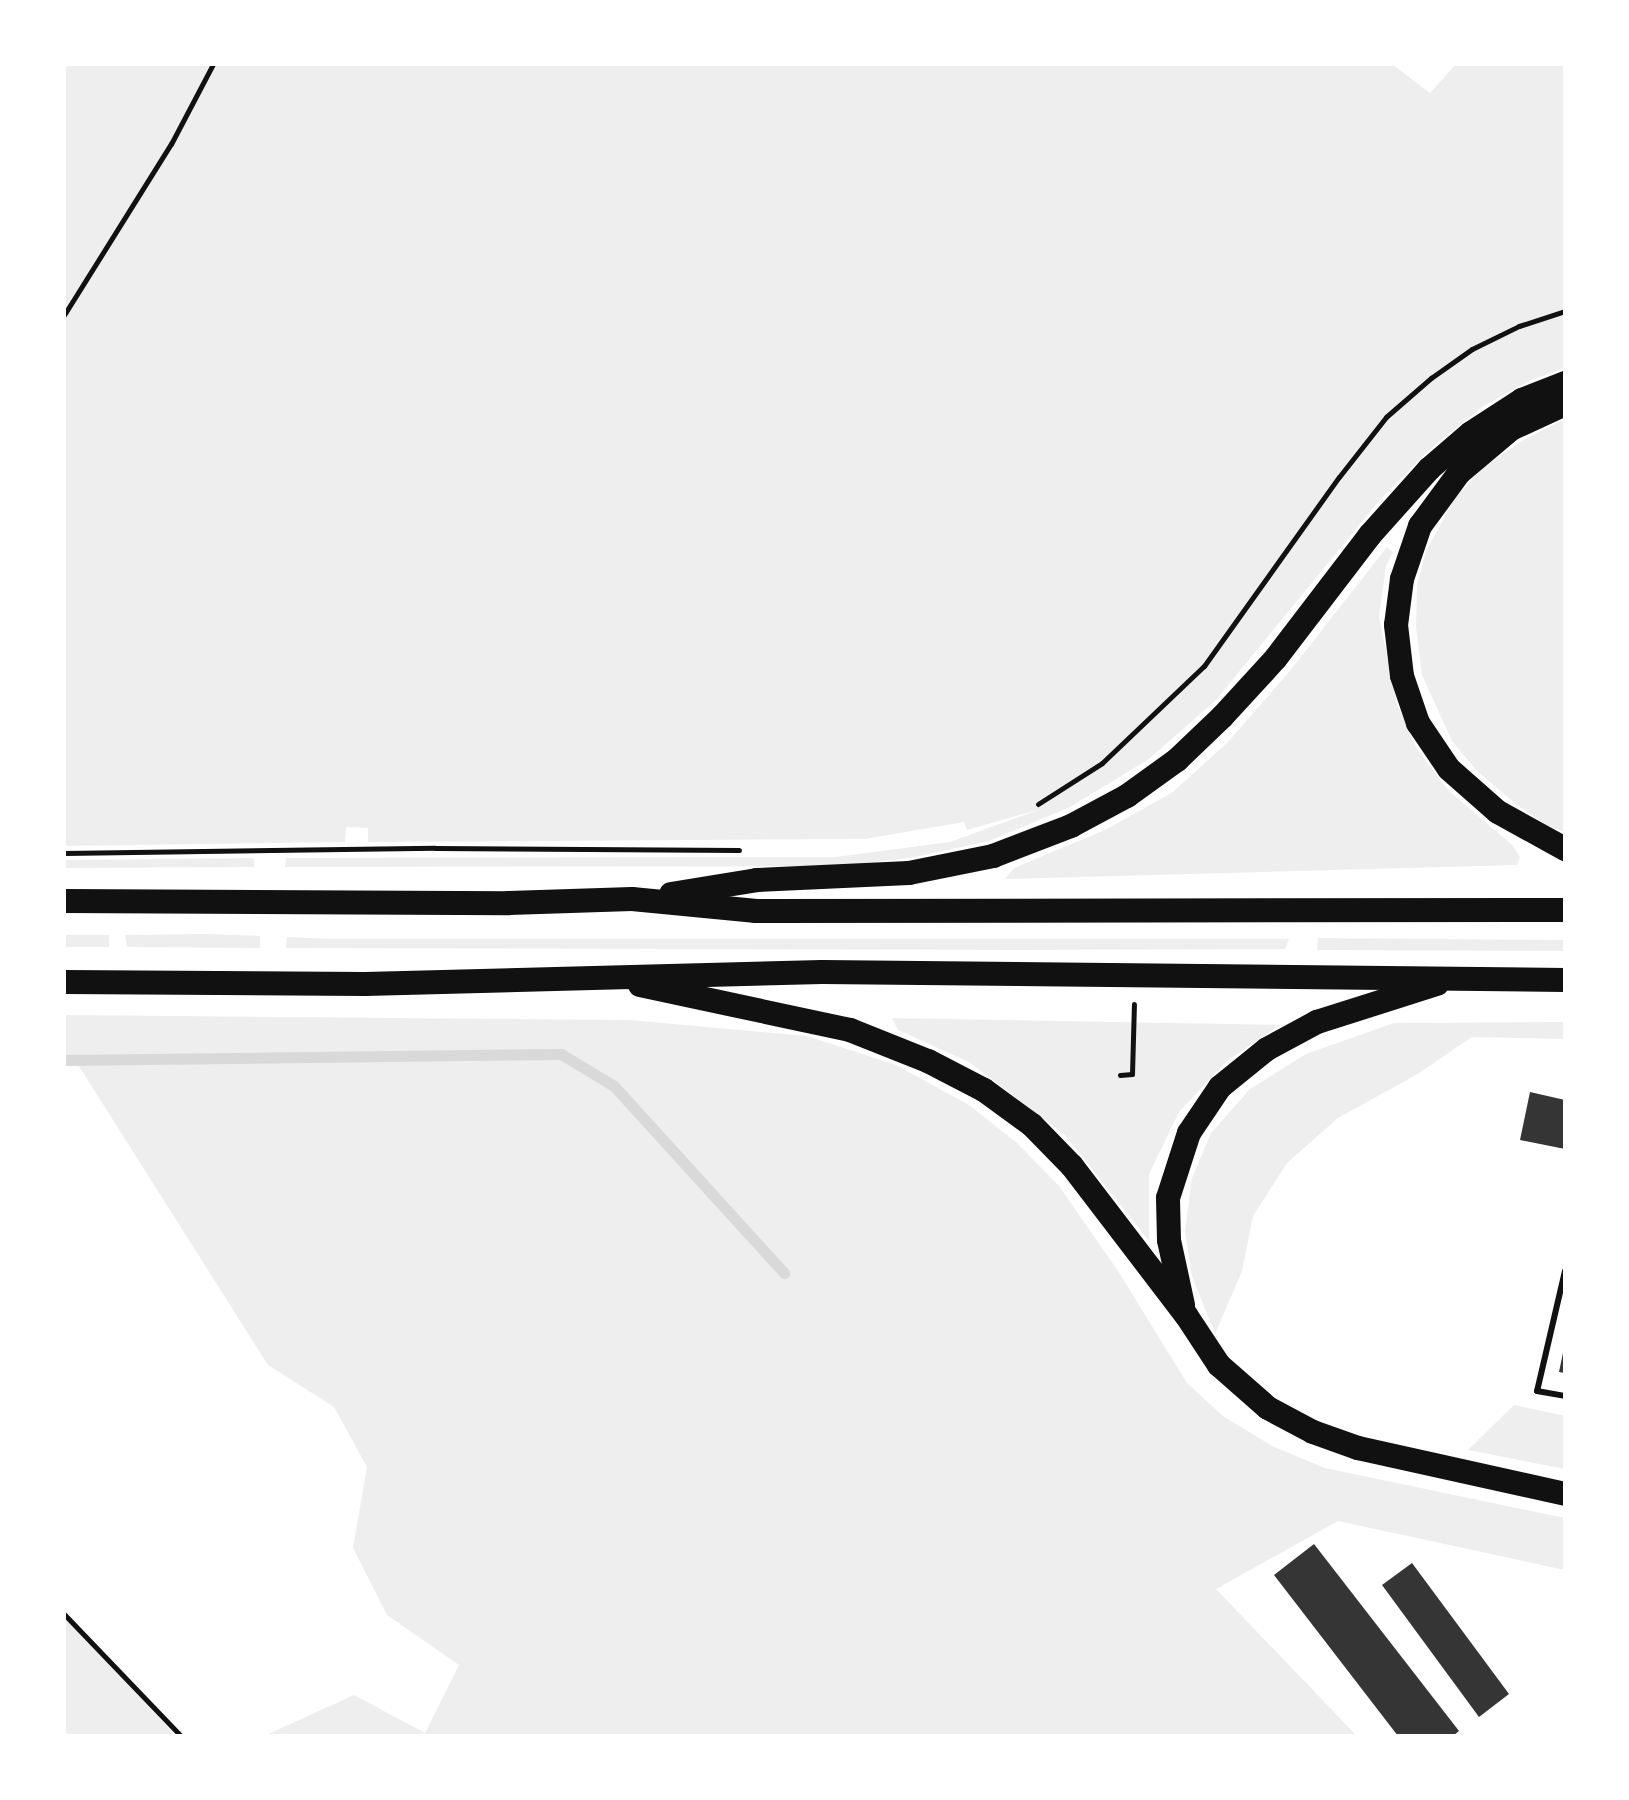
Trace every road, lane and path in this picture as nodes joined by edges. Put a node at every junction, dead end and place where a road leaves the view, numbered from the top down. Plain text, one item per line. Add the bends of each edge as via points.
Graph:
1 (213, 64) edge
2 (1565, 311) edge
3 (64, 315) edge
4 (1565, 383) edge
5 (1565, 404) edge
6 (1029, 810) dead end
7 (1565, 849) edge
8 (752, 850) dead end
9 (64, 853) edge
10 (632, 899) junction
11 (64, 901) edge
12 (1565, 910) edge
13 (1136, 975) junction
14 (1457, 977) junction
15 (606, 978) junction
16 (1565, 980) edge
17 (64, 982) edge
18 (1120, 1075) dead end
19 (1565, 1271) edge
20 (1186, 1315) junction
21 (1565, 1396) edge
22 (1565, 1494) edge
23 (64, 1614) edge
24 (181, 1736) edge

1 - 3 path via 171,144
2 - 6 path via 1472,349 1386,417 1204,666 1102,763
4 - 10 highway via 1522,400 1429,469 1222,717 1177,760 1127,796 1071,826 993,856 909,873 757,880
5 - 7 highway via 1511,429 1459,473 1420,526 1402,579 1396,625 1402,676 1418,723 1449,769 1498,812
8 - 9 path
10 - 11 highway
10 - 12 highway via 756,911
13 - 14 highway
13 - 15 highway via 822,972
13 - 18 path via 1132,1074
14 - 16 highway
14 - 20 highway via 1317,1022 1267,1049 1220,1087 1189,1133 1168,1198 1169,1240
15 - 17 highway via 365,984
15 - 20 highway via 850,1030 984,1090 1032,1125 1072,1166
19 - 21 lane via 1537,1391
20 - 22 highway via 1219,1365 1247,1394 1288,1421 1392,1458
23 - 24 path

